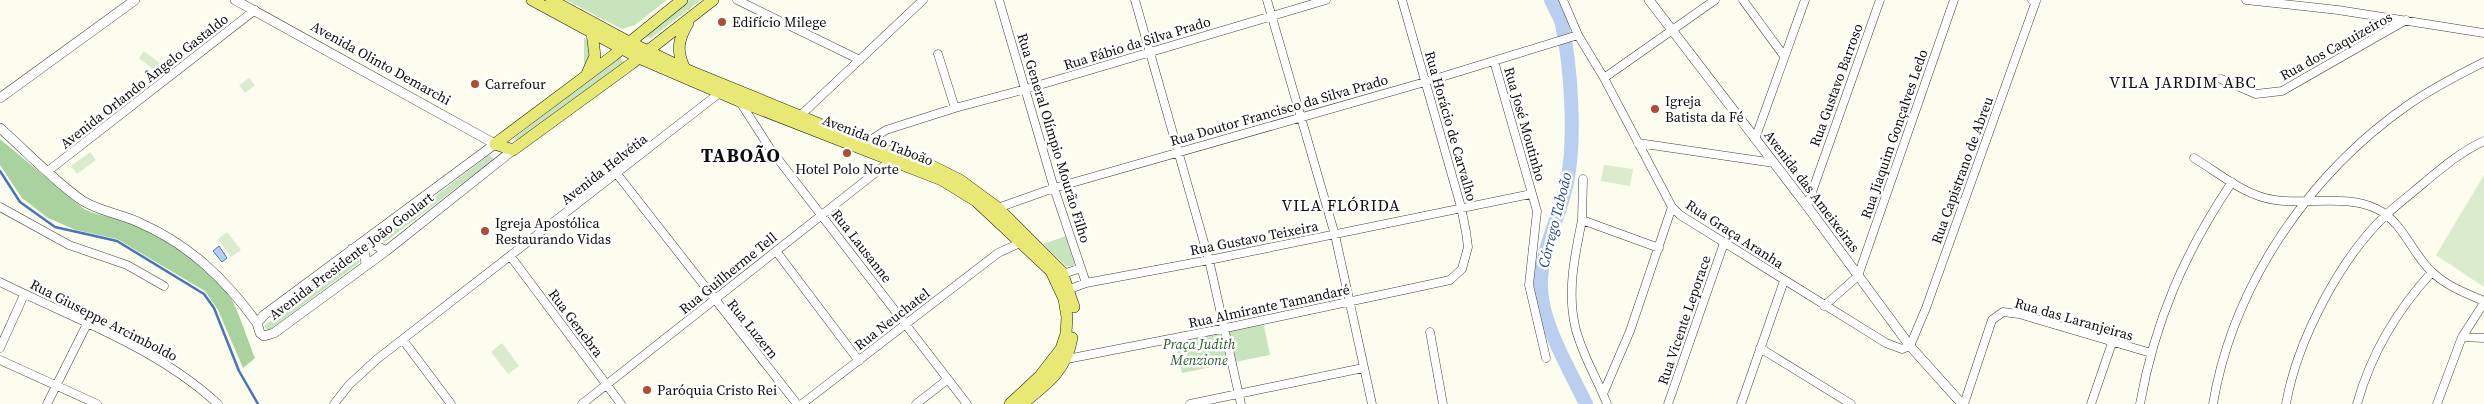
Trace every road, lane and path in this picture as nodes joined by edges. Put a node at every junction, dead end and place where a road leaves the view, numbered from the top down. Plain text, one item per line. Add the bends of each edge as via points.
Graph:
1 (135, 0) edge
2 (235, 0) edge
3 (532, 0) edge
4 (551, 0) edge
5 (682, 0) edge
6 (713, 0) edge
7 (737, 0) edge
8 (999, 0) edge
9 (1135, 0) edge
10 (1267, 0) edge
11 (1402, 0) edge
12 (1563, 0) edge
13 (1649, 0) edge
14 (1715, 0) edge
15 (1743, 0) edge
16 (1805, 0) edge
17 (1880, 0) edge
18 (1954, 0) edge
19 (2246, 0) edge
20 (2339, 0) edge
21 (920, 1) edge
22 (1320, 1) edge
23 (2034, 1) edge
24 (255, 10) junction
25 (2338, 10) junction
26 (693, 16) junction
27 (1272, 16) junction
28 (2406, 20) junction
29 (1673, 30) junction
30 (592, 33) junction
31 (2484, 33) edge
32 (1577, 36) junction
33 (625, 46) junction
34 (1150, 51) junction
35 (643, 54) junction
36 (938, 54) dead end
37 (1784, 56) junction
38 (860, 60) junction
39 (1494, 61) junction
40 (2484, 62) edge
41 (686, 69) junction
42 (586, 76) junction
43 (1604, 78) junction
44 (2221, 79) dead end
45 (1425, 82) junction
46 (724, 89) junction
47 (1026, 89) junction
48 (0, 98) edge
49 (739, 102) junction
50 (955, 108) junction
51 (801, 115) junction
52 (1300, 118) junction
53 (0, 128) edge
54 (1756, 139) junction
55 (2484, 141) edge
56 (866, 143) junction
57 (1638, 143) junction
58 (495, 144) junction
59 (513, 150) junction
60 (1178, 153) junction
61 (2194, 158) dead end
62 (889, 162) junction
63 (1774, 163) junction
64 (48, 171) junction
65 (616, 174) junction
66 (1583, 179) dead end
67 (2232, 182) junction
68 (1054, 188) junction
69 (1531, 194) junction
70 (2309, 200) junction
71 (1807, 206) junction
72 (0, 207) edge
73 (1461, 207) junction
74 (1672, 207) junction
75 (993, 210) junction
76 (822, 214) junction
77 (2386, 214) junction
78 (1582, 220) junction
79 (1010, 231) junction
80 (373, 234) junction
81 (1335, 234) junction
82 (1022, 242) junction
83 (1724, 243) junction
84 (1659, 248) junction
85 (352, 249) junction
86 (386, 251) junction
87 (776, 251) junction
88 (998, 253) junction
89 (511, 257) junction
90 (1210, 260) junction
91 (1466, 260) joint
92 (366, 265) junction
93 (1080, 268) junction
94 (2432, 272) junction
95 (1063, 274) junction
96 (1858, 276) junction
97 (1784, 281) junction
98 (0, 282) edge
99 (1086, 283) junction
100 (164, 286) dead end
101 (1070, 289) junction
102 (24, 295) junction
103 (715, 300) junction
104 (1348, 301) junction
105 (2484, 302) edge
106 (1824, 306) junction
107 (87, 324) junction
108 (257, 324) junction
109 (906, 324) junction
110 (1226, 328) junction
111 (1430, 332) dead end
112 (2462, 337) junction
113 (2484, 338) edge
114 (403, 340) junction
115 (2112, 343) junction
116 (1910, 346) junction
117 (0, 348) edge
118 (1760, 348) junction
119 (2151, 353) junction
120 (1546, 358) dead end
121 (1067, 359) junction
122 (0, 360) edge
123 (859, 361) junction
124 (1363, 368) junction
125 (947, 380) junction
126 (56, 385) junction
127 (607, 386) junction
128 (1239, 394) junction
129 (1603, 394) junction
130 (1955, 400) edge
131 (47, 404) edge
132 (96, 404) edge
133 (218, 404) edge
134 (334, 404) edge
135 (451, 404) edge
136 (582, 404) edge
137 (621, 404) edge
138 (797, 404) edge
139 (802, 404) edge
140 (916, 404) edge
141 (967, 404) edge
142 (1010, 404) edge
143 (1022, 404) edge
144 (1190, 404) edge
145 (1241, 404) edge
146 (1372, 404) edge
147 (1444, 404) edge
148 (1607, 404) edge
149 (1668, 404) edge
150 (1741, 404) edge
151 (1852, 404) edge
152 (1963, 404) edge
153 (2090, 404) edge
154 (2140, 404) edge
155 (2213, 404) edge
156 (2286, 404) edge
157 (2357, 404) edge
158 (2437, 404) edge

1 - 48 street
2 - 24 street, Avenida Olinto Demarchi
3 - 30 main road, Avenida do Taboão
4 - 33 main road, Avenida do Taboão
5 - 33 main road, Avenida Presidente João Goulart
6 - 26 main road, Avenida Presidente João Goulart
7 - 38 street
8 - 47 street, Rua General Olímpio Mourão Filho
9 - 34 street
10 - 27 street
11 - 45 street, Rua Horácio de Carvalho
12 - 32 street, Rua Graça Aranha
13 - 29 street, Avenida das Ameixeiras
14 - 29 street
15 - 37 street
16 - 37 street
17 - 71 street, Rua Gustavo Barroso
18 - 96 street, Rua Jiaquim Gonçalves Ledo
19 - 25 street
20 - 25 street
21 - 38 street
22 - 27 street, Rua Fábio da Silva Prado
23 - 116 street, Rua Capistrano de Abreu
24 - 58 street, Avenida Olinto Demarchi
24 - 64 street, Avenida Orlando Ângelo Gastaldo
25 - 28 street
26 - 35 main road, Avenida Presidente João Goulart
26 - 41 main road via 678,41 680,59
27 - 34 street, Rua Fábio da Silva Prado
27 - 52 street
28 - 31 street
28 - 44 street, Rua dos Caquizeiros via 2282,91 2256,94
29 - 43 street
29 - 54 street, Avenida das Ameixeiras
30 - 33 main road, Avenida do Taboão
30 - 42 main road via 595,56
32 - 39 street, Rua Doutor Francisco da Silva Prado
32 - 43 street, Rua Graça Aranha
33 - 35 main road, Avenida do Taboão
33 - 42 main road, Avenida Presidente João Goulart
34 - 47 street, Rua Fábio da Silva Prado
34 - 60 street
35 - 41 main road, Avenida do Taboão
35 - 46 main road, Avenida do Taboão
35 - 59 main road, Avenida Presidente João Goulart
36 - 50 street
37 - 54 street
38 - 51 street
39 - 45 street, Rua Doutor Francisco da Silva Prado
39 - 69 street, Rua José Moutinho
40 - 70 street via 2391,117 2339,163
41 - 46 main road, Avenida do Taboão
42 - 58 main road, Avenida Presidente João Goulart
43 - 57 street, Rua Graça Aranha
45 - 52 street, Rua Doutor Francisco da Silva Prado
45 - 73 street, Rua Horácio de Carvalho
46 - 49 main road, Avenida do Taboão
46 - 51 main road, Avenida do Taboão
46 - 65 street, Avenida Helvétia
47 - 50 street, Rua Fábio da Silva Prado
47 - 68 street, Rua General Olímpio Mourão Filho
49 - 62 main road, Avenida do Taboão
49 - 76 street, Rua Lausanne via 771,150
50 - 56 street, Rua Fábio da Silva Prado via 886,130
51 - 56 main road, Avenida do Taboão
52 - 60 street, Rua Doutor Francisco da Silva Prado
52 - 81 street
53 - 64 street
54 - 63 street, Avenida das Ameixeiras
55 - 77 street via 2458,156
56 - 75 main road, Avenida do Taboão via 932,166 960,180
57 - 63 street
57 - 74 street, Rua Graça Aranha
58 - 59 main road, Avenida Olinto Demarchi
58 - 80 street, Avenida Presidente João Goulart
59 - 86 street, Avenida Presidente João Goulart
60 - 68 street, Rua Doutor Francisco da Silva Prado
60 - 90 street
61 - 67 street
62 - 75 main road, Avenida do Taboão via 942,180
62 - 76 street, Rua Guilherme Tell
63 - 71 street, Avenida das Ameixeiras
64 - 108 street via 89,204 136,220 174,239 226,283
65 - 89 street, Avenida Helvétia
65 - 103 street, Rua Luzern
66 - 78 street
67 - 70 street via 2273,200
67 - 119 street via 2189,252 2174,284
68 - 75 street, Rua Doutor Francisco da Silva Prado
68 - 93 street, Rua General Olímpio Mourão Filho
69 - 73 street, Rua Gustavo Teixeira
69 - 120 street, Rua José Moutinho via 1537,211 1528,285
70 - 77 street via 2365,205
70 - 155 street via 2275,245 2247,296 2221,368
71 - 96 street, Avenida das Ameixeiras
72 - 100 street via 79,250 127,265
73 - 81 street, Rua Gustavo Teixeira
73 - 91 street, Rua Horácio de Carvalho via 1468,247
74 - 83 street, Rua Graça Aranha
74 - 84 street
75 - 79 main road, Avenida do Taboão
75 - 95 main road, Avenida do Taboão via 1045,253
76 - 87 street, Rua Guilherme Tell
76 - 109 street, Rua Lausanne
77 - 94 street
77 - 156 street via 2346,265 2315,319
78 - 84 street
78 - 129 street via 1572,270 1572,309 1575,327
79 - 82 main road, Avenida do Taboão
79 - 88 street, Rua Neuchatel
80 - 85 street, Avenida Presidente João Goulart
80 - 86 street via 375,245
81 - 90 street, Rua Gustavo Teixeira
81 - 104 street
82 - 88 street, Rua Neuchatel
82 - 142 main road, Avenida do Taboão via 1051,271 1059,284 1067,317 1066,334 1053,361
83 - 97 street, Rua Graça Aranha
83 - 149 street, Rua Vicente Leporace
84 - 129 street via 1630,331
85 - 92 street via 365,254
85 - 108 street, Avenida Presidente João Goulart via 264,315
86 - 92 street, Avenida Presidente João Goulart
87 - 103 street, Rua Guilherme Tell
87 - 123 street
88 - 109 street, Rua Neuchatel
89 - 114 street, Avenida Helvétia
89 - 127 street, Rua Genebra
90 - 99 street, Rua Gustavo Teixeira
90 - 110 street
91 - 104 street, Rua Almirante Tamandaré via 1450,280
92 - 108 street, Avenida Presidente João Goulart via 274,333 264,336
93 - 95 street
93 - 99 street, Rua General Olímpio Mourão Filho
94 - 105 street via 2458,290
94 - 157 street via 2392,324 2365,378
95 - 101 main road, Avenida do Taboão
96 - 106 street
96 - 116 street, Avenida das Ameixeiras
97 - 106 street, Rua Graça Aranha
97 - 118 street
98 - 102 street, Rua Giuseppe Arcimboldo
99 - 101 street, Rua Gustavo Teixeira
101 - 121 main road, Avenida do Taboão via 1074,325
102 - 107 street, Rua Giuseppe Arcimboldo
102 - 117 street
103 - 127 street, Rua Guilherme Tell
103 - 138 street, Rua Luzern
104 - 110 street, Rua Almirante Tamandaré
104 - 124 street
105 - 112 street
106 - 116 street, Rua Graça Aranha via 1886,343 1902,349
107 - 126 street
107 - 133 street, Rua Giuseppe Arcimboldo via 171,367
109 - 123 street, Rua Neuchatel
109 - 125 street, Rua Lausanne
110 - 121 street, Rua Almirante Tamandaré
110 - 128 street
111 - 147 street
112 - 113 street
112 - 158 street
114 - 134 street, Avenida Helvétia via 349,385
114 - 135 street
115 - 119 street, Rua das Laranjeiras
115 - 152 street, Rua das Laranjeiras via 2003,312 1992,320
115 - 153 street
116 - 130 street, Avenida das Ameixeiras
118 - 150 street
118 - 151 street
119 - 154 street
121 - 143 main road, Avenida do Taboão via 1056,375
122 - 126 street
123 - 139 street, Rua Neuchatel
124 - 128 street
124 - 146 street
125 - 140 street
125 - 141 street, Rua Lausanne
126 - 131 street
126 - 132 street
127 - 136 street, Rua Guilherme Tell
127 - 137 street, Rua Genebra
128 - 144 street
128 - 145 street
129 - 148 street
130 - 152 street, Avenida das Ameixeiras

